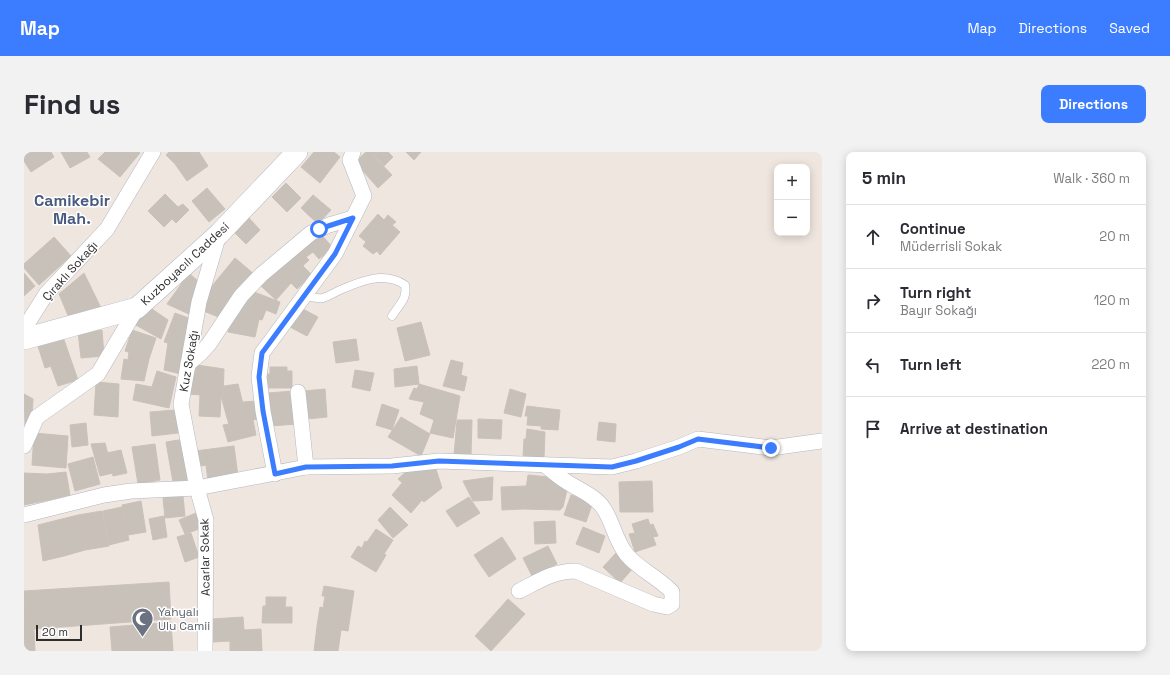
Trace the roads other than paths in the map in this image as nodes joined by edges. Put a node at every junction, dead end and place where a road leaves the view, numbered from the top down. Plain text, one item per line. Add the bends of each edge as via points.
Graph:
1 (152, 152) edge
2 (297, 152) edge
3 (353, 152) edge
4 (353, 218) junction
5 (219, 234) junction
6 (305, 296) junction
7 (138, 308) junction
8 (392, 316) dead end
9 (24, 329) edge
10 (24, 339) edge
11 (188, 364) junction
12 (298, 392) dead end
13 (822, 441) edge
14 (24, 446) edge
15 (545, 465) junction
16 (306, 467) junction
17 (275, 474) junction
18 (197, 488) junction
19 (24, 515) edge
20 (520, 591) dead end
21 (205, 651) edge

1 - 9 street, Çıraklı Sokağı via 108,229 46,294
2 - 5 street, Kuzboyacılı Caddesi
3 - 4 street via 350,160 364,196
4 - 6 street via 335,254
4 - 11 street via 312,233 261,275 241,296 209,344
5 - 7 street, Kuzboyacılı Caddesi
5 - 11 street, Kuz Sokağı via 199,302
6 - 8 lane via 325,298 354,284 371,279 389,278 404,285 406,291
6 - 17 street via 262,353 259,377
7 - 10 street, Kuzboyacılı Caddesi
7 - 14 street via 98,374 37,417
11 - 18 street, Kuz Sokağı via 182,404
12 - 16 street
13 - 15 street via 771,448 698,439 612,467
15 - 16 street via 439,461 392,466
15 - 20 street via 566,482 587,493 604,508 626,554 672,592 672,604 667,607 653,604 576,571 548,575
16 - 17 street
17 - 18 street
18 - 19 street via 110,494
18 - 21 street, Acarlar Sokak via 206,520

